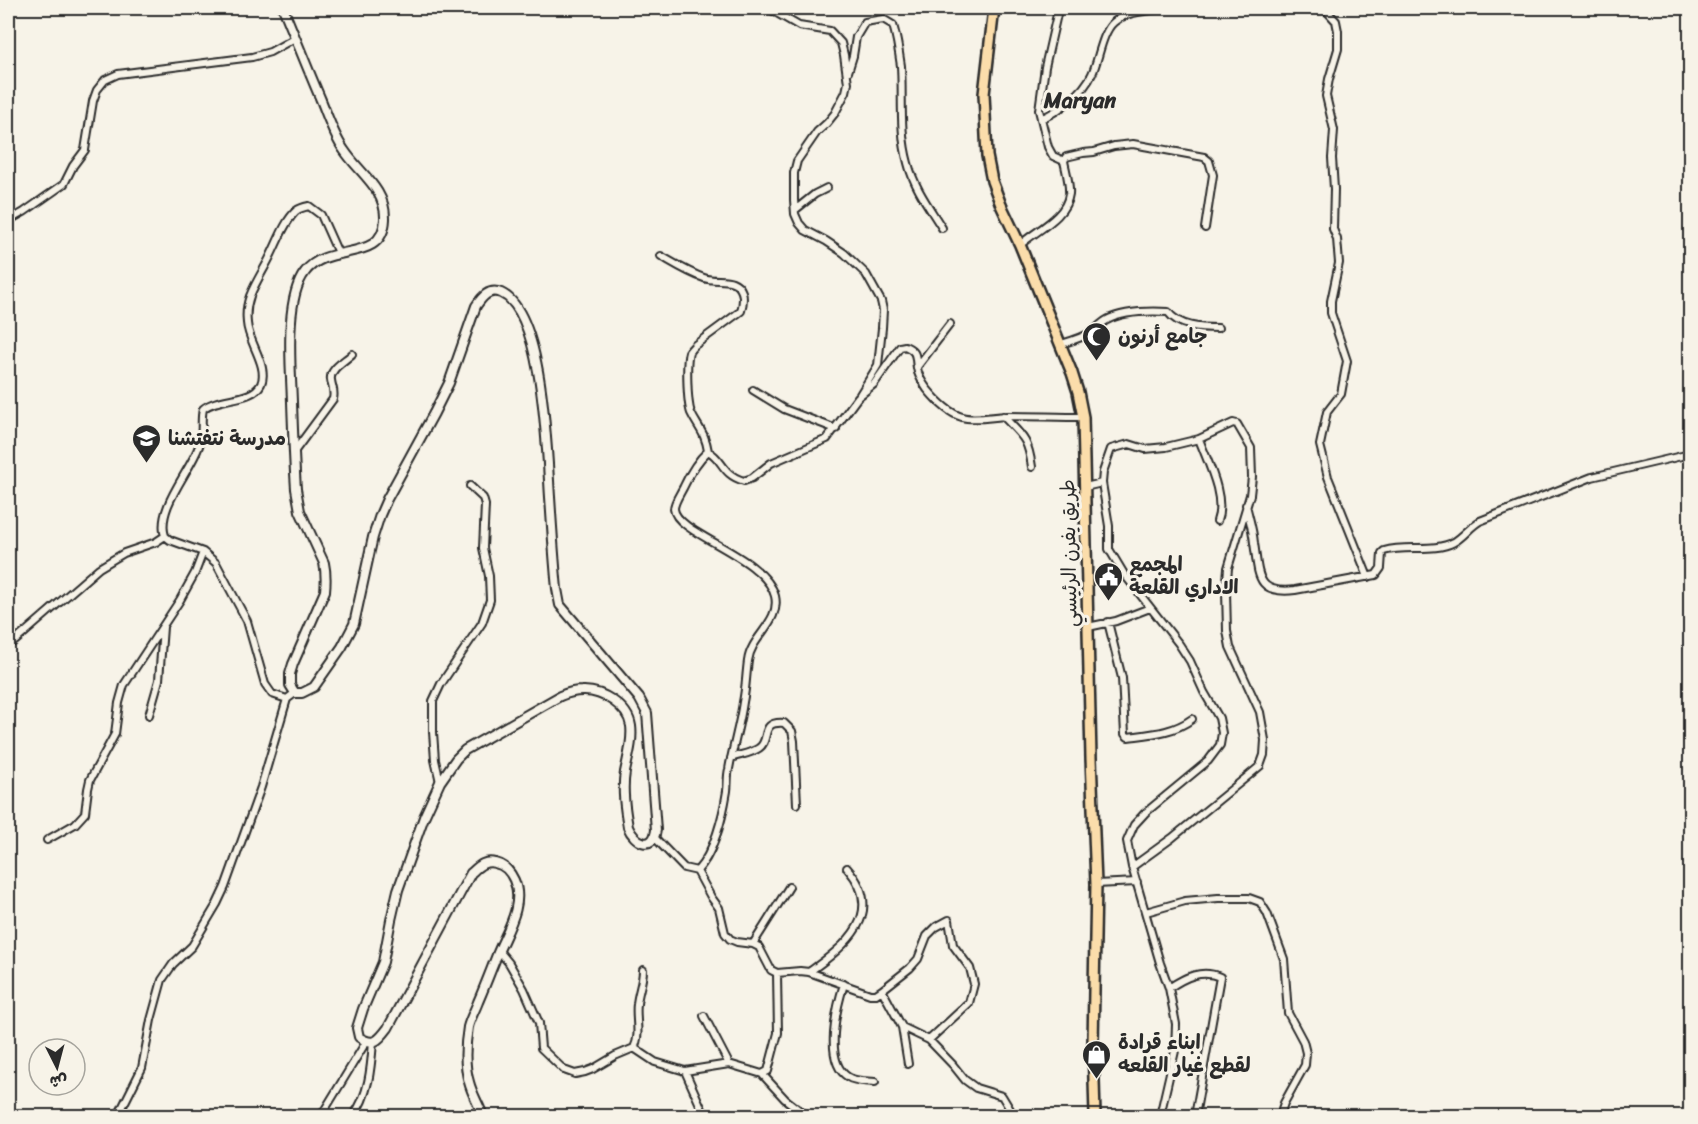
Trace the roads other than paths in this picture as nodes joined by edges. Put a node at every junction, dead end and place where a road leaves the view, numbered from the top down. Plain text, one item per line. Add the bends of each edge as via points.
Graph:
1 (283, 8) edge
2 (729, 8) edge
3 (738, 8) edge
4 (768, 8) edge
5 (994, 8) edge
6 (1058, 8) edge
7 (1163, 8) edge
8 (1324, 8) edge
9 (295, 38) junction
10 (848, 72) junction
11 (1041, 119) junction
12 (1064, 161) junction
13 (827, 188) dead end
14 (795, 210) junction
15 (8, 220) edge
16 (942, 228) dead end
17 (1205, 228) dead end
18 (1020, 245) junction
19 (338, 253) junction
20 (661, 256) dead end
21 (950, 324) dead end
22 (1218, 328) dead end
23 (1061, 344) junction
24 (352, 354) dead end
25 (917, 367) junction
26 (753, 390) dead end
27 (858, 396) junction
28 (1003, 416) junction
29 (1083, 417) junction
30 (836, 429) junction
31 (1199, 439) junction
32 (708, 451) junction
33 (294, 452) junction
34 (1690, 454) edge
35 (1032, 467) dead end
36 (1101, 483) junction
37 (470, 486) dead end
38 (1085, 487) junction
39 (1246, 505) junction
40 (1217, 522) dead end
41 (165, 536) junction
42 (203, 552) junction
43 (1368, 577) junction
44 (1150, 608) junction
45 (1108, 622) junction
46 (163, 627) junction
47 (1088, 627) junction
48 (8, 645) edge
49 (295, 693) junction
50 (287, 699) junction
51 (150, 715) dead end
52 (1192, 719) dead end
53 (731, 758) junction
54 (440, 782) junction
55 (797, 804) dead end
56 (655, 838) junction
57 (47, 840) dead end
58 (1132, 867) junction
59 (847, 868) dead end
60 (697, 871) junction
61 (1137, 882) junction
62 (1096, 884) junction
63 (789, 887) dead end
64 (1146, 912) junction
65 (753, 944) junction
66 (499, 951) junction
67 (643, 970) dead end
68 (809, 972) junction
69 (777, 974) junction
70 (844, 984) junction
71 (1169, 988) junction
72 (882, 990) junction
73 (704, 1016) dead end
74 (902, 1027) junction
75 (929, 1040) junction
76 (370, 1042) junction
77 (634, 1048) junction
78 (729, 1064) junction
79 (908, 1064) dead end
80 (685, 1071) junction
81 (762, 1074) junction
82 (876, 1082) dead end
83 (118, 1116) edge
84 (321, 1116) edge
85 (353, 1116) edge
86 (483, 1116) edge
87 (705, 1116) edge
88 (807, 1116) edge
89 (1014, 1116) edge
90 (1095, 1116) edge
91 (1160, 1116) edge
92 (1195, 1116) edge
93 (1283, 1116) edge

1 - 9 street
2 - 3 street
4 - 10 street via 799,26 830,31 841,43
5 - 18 main road, طريق يفرن الرئيسي via 984,94 987,156 992,181
6 - 11 street via 1045,67
7 - 11 street via 1127,15 1112,24 1084,87
8 - 43 street via 1336,21 1338,31 1338,49 1326,96 1334,130 1333,229 1339,263 1331,313 1347,361 1341,394 1327,412 1320,445 1328,477
9 - 15 street via 252,57 118,74 105,80 93,101 85,150 64,184
9 - 19 street via 343,149 378,190 385,215 384,230 370,247
10 - 14 street via 842,102 797,161
10 - 16 street via 856,36 865,22 883,18 893,25 901,67 902,126 908,163 917,189
11 - 12 street via 1047,147 1053,156
12 - 17 street via 1066,157 1133,144 1204,157 1209,160 1212,175
12 - 18 street via 1070,192 1066,206
13 - 14 street
14 - 27 street via 798,223 805,230 844,253 866,274 881,301 878,365
18 - 23 main road, طريق يفرن الرئيسي
19 - 33 street via 309,266 294,299 290,340
19 - 41 street via 321,215 309,206 296,211 258,280 247,309 246,323 262,369 261,384 249,394 214,402 203,409 201,444 167,509
20 - 32 street via 704,279 735,282 741,291 741,311 695,345 689,354 690,409 704,434
21 - 25 street
22 - 23 street via 1184,323 1168,312 1121,315
23 - 29 main road, طريق يفرن الرئيسي
24 - 33 street via 333,371 333,399
25 - 27 street via 916,354 900,347 874,384
25 - 28 street via 921,381 950,411 971,419
26 - 30 street via 784,409
27 - 30 street
28 - 29 street
28 - 35 street via 1025,439
29 - 38 main road, طريق يفرن الرئيسي
30 - 32 street via 827,439 744,481 729,474
31 - 36 street via 1166,447 1145,449 1129,444 1111,449
31 - 39 street via 1237,424 1251,448 1252,477
31 - 40 street via 1220,499
32 - 53 street via 676,501 676,517 762,573 776,605 749,657
33 - 49 street via 300,511 326,570 325,591 290,674
34 - 43 street via 1592,477 1480,521 1445,545 1384,551 1381,568
36 - 38 street
36 - 44 street via 1109,549
37 - 54 street via 483,498 483,548 490,600 482,623 433,701 435,760
38 - 47 main road, طريق يفرن الرئيسي
39 - 43 street via 1258,574 1265,586 1286,591
39 - 58 street via 1228,568 1227,631 1230,647 1260,712 1264,755 1260,766
41 - 42 street
41 - 48 street via 99,568
42 - 46 street
42 - 50 street via 216,563 247,621 268,690
44 - 45 street
44 - 58 street via 1190,661 1219,718 1222,733 1220,745 1208,761 1134,825 1127,841
45 - 47 street
45 - 52 street via 1122,678 1125,734 1169,731
46 - 51 street via 159,680
46 - 57 street via 124,685 116,734 90,780 86,813
47 - 62 main road, طريق يفرن الرئيسي
49 - 50 street
49 - 56 street via 314,687 354,624 373,537 387,500 449,383 476,306 482,297 496,291 505,295 519,312 532,342 545,419 558,598 644,705
50 - 83 street via 225,887 192,946 162,980 142,1068
53 - 55 street via 759,748 769,726 784,723 792,731 794,741
53 - 60 street via 718,828 710,852
54 - 56 street via 465,750 560,696 585,690 609,698 627,715 632,734 624,790 628,827 636,840 647,843
54 - 76 street via 398,890 383,962 357,1028 359,1037
56 - 60 street via 684,868
58 - 61 street
59 - 68 street via 862,894 862,919 829,958
60 - 65 street via 719,908 725,933 736,942
61 - 62 street
61 - 64 street
62 - 90 main road, طريق يفرن الرئيسي
63 - 65 street
64 - 71 street
64 - 93 street via 1207,899 1249,898 1260,902 1284,959 1288,1013 1305,1053 1305,1065 1284,1103
65 - 69 street
66 - 76 street via 515,912 516,885 502,864 490,862 471,873 388,1028 381,1038
66 - 77 street via 524,988 538,1023 541,1048 564,1070 585,1072
66 - 86 street via 468,1026 469,1083
67 - 77 street
68 - 69 street
68 - 70 street
69 - 81 street via 778,1033 768,1071
70 - 72 street via 870,994
70 - 82 street via 833,1028 838,1062 848,1077
71 - 91 street via 1176,1024 1175,1051
71 - 92 street via 1198,973 1220,977
72 - 74 street
72 - 75 street via 914,964 927,936 948,921 953,945 970,968 974,984 969,1003
73 - 78 street
74 - 75 street
74 - 79 street
75 - 89 street via 965,1080 1002,1096
76 - 84 street
76 - 85 street via 365,1098
77 - 80 street via 656,1062
78 - 80 street
78 - 81 street
80 - 87 street
81 - 88 street

